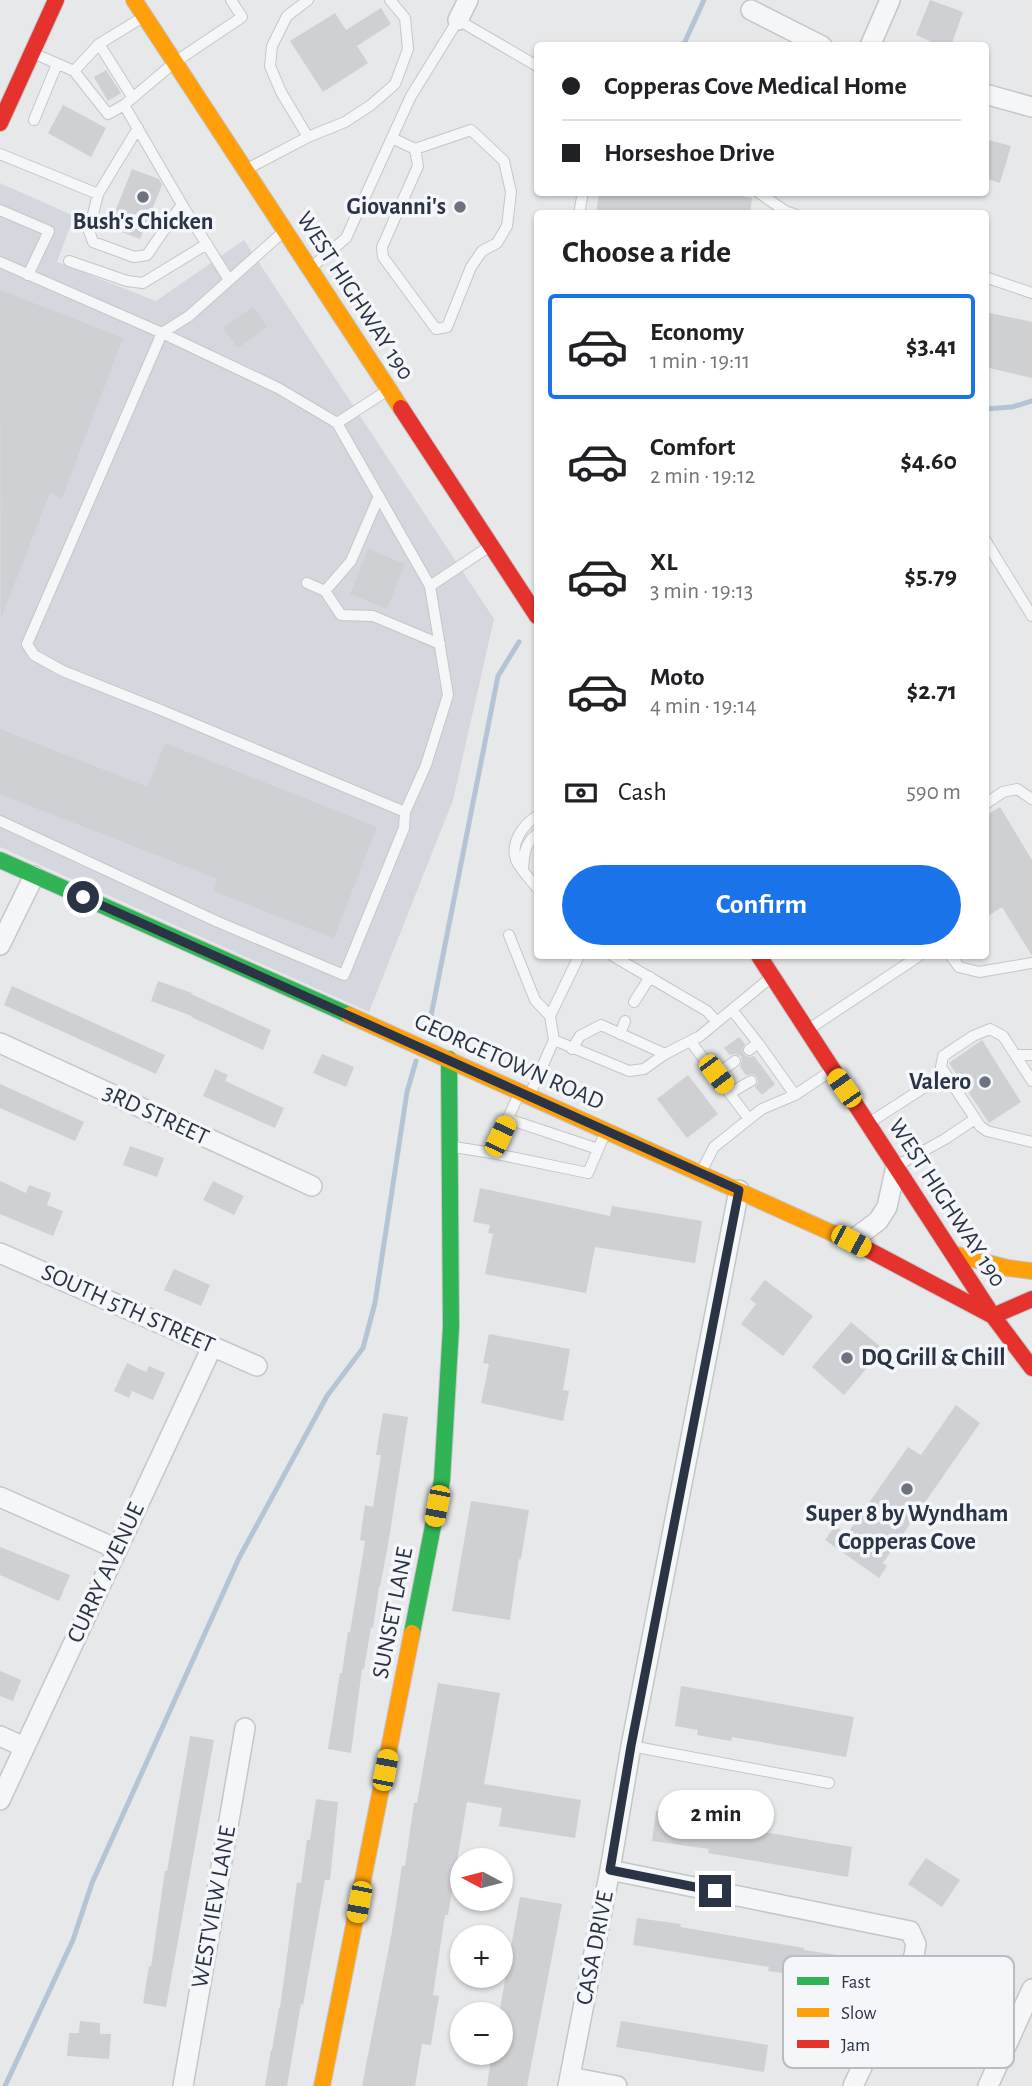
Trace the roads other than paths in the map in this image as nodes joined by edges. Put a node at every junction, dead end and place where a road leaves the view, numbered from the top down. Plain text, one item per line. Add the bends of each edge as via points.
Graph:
1 (56, 0) edge
2 (134, 0) edge
3 (231, 0) edge
4 (307, 0) edge
5 (390, 0) edge
6 (468, 0) edge
7 (890, 0) edge
8 (751, 10) dead end
9 (145, 16) junction
10 (458, 20) junction
11 (814, 42) edge
12 (872, 42) edge
13 (99, 44) junction
14 (33, 53) junction
15 (175, 62) junction
16 (57, 64) junction
17 (534, 64) edge
18 (74, 71) junction
19 (989, 95) edge
20 (128, 101) junction
21 (1032, 107) edge
22 (34, 120) dead end
23 (0, 123) edge
24 (138, 128) junction
25 (308, 137) junction
26 (392, 138) junction
27 (415, 149) junction
28 (0, 154) edge
29 (245, 169) junction
30 (98, 194) junction
31 (764, 196) edge
32 (182, 204) junction
33 (784, 210) edge
34 (0, 211) edge
35 (285, 230) junction
36 (207, 244) junction
37 (69, 261) dead end
38 (0, 262) edge
39 (310, 268) junction
40 (28, 275) junction
41 (989, 278) edge
42 (229, 280) junction
43 (1032, 293) edge
44 (162, 333) junction
45 (389, 389) junction
46 (337, 423) junction
47 (379, 496) junction
48 (491, 545) junction
49 (989, 546) edge
50 (307, 583) dead end
51 (430, 586) junction
52 (325, 591) junction
53 (534, 611) edge
54 (1032, 616) edge
55 (440, 644) junction
56 (1032, 799) edge
57 (989, 801) edge
58 (405, 812) junction
59 (534, 818) edge
60 (0, 821) edge
61 (534, 836) edge
62 (0, 860) edge
63 (523, 869) junction
64 (34, 876) junction
65 (534, 884) edge
66 (509, 935) dead end
67 (0, 945) edge
68 (578, 959) edge
69 (618, 959) edge
70 (761, 959) edge
71 (914, 959) edge
72 (953, 959) edge
73 (1032, 963) edge
74 (772, 976) junction
75 (650, 977) junction
76 (635, 1002) dead end
77 (732, 1010) junction
78 (550, 1016) junction
79 (625, 1021) dead end
80 (717, 1022) junction
81 (808, 1030) junction
82 (620, 1034) junction
83 (554, 1040) junction
84 (691, 1042) junction
85 (758, 1042) junction
86 (0, 1043) edge
87 (572, 1049) junction
88 (749, 1050) dead end
89 (665, 1054) junction
90 (1015, 1055) junction
91 (1032, 1055) edge
92 (449, 1059) junction
93 (735, 1061) dead end
94 (832, 1070) junction
95 (716, 1074) junction
96 (945, 1074) junction
97 (751, 1081) dead end
98 (1032, 1081) edge
99 (525, 1093) junction
100 (730, 1093) junction
101 (795, 1094) junction
102 (508, 1119) junction
103 (749, 1119) junction
104 (975, 1119) junction
105 (869, 1124) junction
106 (606, 1130) junction
107 (1032, 1142) edge
108 (450, 1146) junction
109 (598, 1149) junction
110 (492, 1153) junction
111 (896, 1166) junction
112 (701, 1173) junction
113 (312, 1186) dead end
114 (739, 1190) junction
115 (851, 1241) junction
116 (0, 1253) edge
117 (953, 1254) junction
118 (1032, 1271) edge
119 (1032, 1299) edge
120 (993, 1316) junction
121 (212, 1347) junction
122 (257, 1366) dead end
123 (1032, 1368) edge
124 (0, 1497) edge
125 (117, 1549) junction
126 (245, 1728) dead end
127 (0, 1736) edge
128 (631, 1746) junction
129 (24, 1747) junction
130 (828, 1783) dead end
131 (0, 1800) edge
132 (610, 1870) junction
133 (914, 1956) edge
134 (1032, 1989) edge
135 (1014, 2029) edge
136 (861, 2068) edge
137 (996, 2068) edge
138 (569, 2082) edge
139 (183, 2086) edge
140 (322, 2086) edge
141 (617, 2086) edge
142 (853, 2086) edge
143 (988, 2086) edge

1 - 14 street
2 - 9 street, WEST HIGHWAY 190
3 - 15 lane via 242,17
4 - 25 lane via 287,16 272,46 270,66
5 - 25 lane via 405,18 408,49 395,84 345,122
6 - 10 street
7 - 12 street
8 - 11 street
9 - 13 lane
9 - 15 street, WEST HIGHWAY 190
10 - 17 lane
10 - 26 lane via 411,96
13 - 18 lane
13 - 20 lane
14 - 16 lane
14 - 23 street
15 - 20 lane
15 - 29 street, WEST HIGHWAY 190
16 - 18 lane
16 - 22 lane
18 - 20 lane via 108,114
19 - 21 street
20 - 24 lane
24 - 30 lane
24 - 32 lane
25 - 29 lane
26 - 27 lane
26 - 39 lane via 346,238
27 - 27 lane via 418,166 382,247 383,257 436,329 447,327 471,267 482,251 497,243 507,226 511,192 504,161 471,130
28 - 30 lane
29 - 35 street, WEST HIGHWAY 190
30 - 32 lane via 89,231 93,242 134,257 147,255
31 - 33 lane
32 - 36 lane
34 - 40 lane via 50,231
35 - 39 street, WEST HIGHWAY 190
35 - 42 lane
36 - 37 lane via 143,283
36 - 42 lane
38 - 40 lane
39 - 45 street, WEST HIGHWAY 190
40 - 44 lane
41 - 43 lane
42 - 44 lane
44 - 46 lane via 278,388
44 - 58 lane via 27,644 34,655 62,671
45 - 46 lane
45 - 48 street, WEST HIGHWAY 190
46 - 47 lane
47 - 51 lane
47 - 52 lane via 351,561
48 - 51 lane
48 - 53 street, WEST HIGHWAY 190
49 - 54 lane
50 - 52 lane
51 - 55 lane
52 - 55 lane via 341,615 373,616
55 - 58 lane via 448,695
56 - 57 lane via 1017,789
58 - 60 lane via 404,828 344,975
59 - 63 lane via 525,823 516,844 516,859
61 - 63 lane via 524,849
62 - 64 street, GEORGETOWN ROAD
63 - 65 lane
64 - 67 street
64 - 92 street, GEORGETOWN ROAD
66 - 78 lane via 534,1000
68 - 78 lane
69 - 75 lane
70 - 74 street, WEST HIGHWAY 190
71 - 81 lane
72 - 73 lane via 959,967 979,972
74 - 77 lane
74 - 81 street, WEST HIGHWAY 190
75 - 76 lane
75 - 80 lane via 707,1011
77 - 80 lane
77 - 85 lane
78 - 83 lane
79 - 82 lane
80 - 84 lane
81 - 94 street, WEST HIGHWAY 190
82 - 87 lane via 601,1025 580,1036
82 - 89 lane
83 - 87 lane
83 - 99 lane
84 - 89 lane
84 - 95 lane
85 - 88 lane
85 - 101 lane via 769,1067
86 - 113 street, 3RD STREET
87 - 89 lane via 629,1072 644,1069
90 - 91 lane
90 - 96 lane via 1003,1036 990,1029 943,1056
90 - 98 lane
92 - 99 street, GEORGETOWN ROAD
92 - 108 street, SUNSET LANE
93 - 95 lane
94 - 101 lane
94 - 105 street, WEST HIGHWAY 190
95 - 100 lane
96 - 104 lane
96 - 105 lane
97 - 100 lane
99 - 102 lane
99 - 106 street, GEORGETOWN ROAD
100 - 103 lane
101 - 103 lane
102 - 109 lane
102 - 110 lane
103 - 112 lane via 714,1147
104 - 107 lane via 987,1131
104 - 111 lane
105 - 111 street, WEST HIGHWAY 190
106 - 109 lane
106 - 112 street, GEORGETOWN ROAD
108 - 110 lane
108 - 140 street, SUNSET LANE via 451,1327 442,1480
109 - 110 lane via 588,1173
111 - 115 street via 887,1207 878,1221
111 - 117 street, WEST HIGHWAY 190
112 - 114 street, GEORGETOWN ROAD
114 - 115 street, GEORGETOWN ROAD
114 - 128 street, CASA DRIVE
115 - 120 street, GEORGETOWN ROAD
116 - 121 street, SOUTH 5TH STREET
117 - 118 street
117 - 120 street, WEST HIGHWAY 190
119 - 120 street
120 - 123 street, WEST HIGHWAY 190
121 - 122 street, SOUTH 5TH STREET
121 - 125 street, CURRY AVENUE
124 - 125 street
125 - 129 street, CURRY AVENUE
126 - 139 street, WESTVIEW LANE
127 - 129 street
128 - 130 lane
128 - 132 street, CASA DRIVE
129 - 131 street, CURRY AVENUE
132 - 133 street via 910,1931 916,1944
132 - 138 street, CASA DRIVE
134 - 135 street
136 - 142 street
137 - 143 street
138 - 141 street

